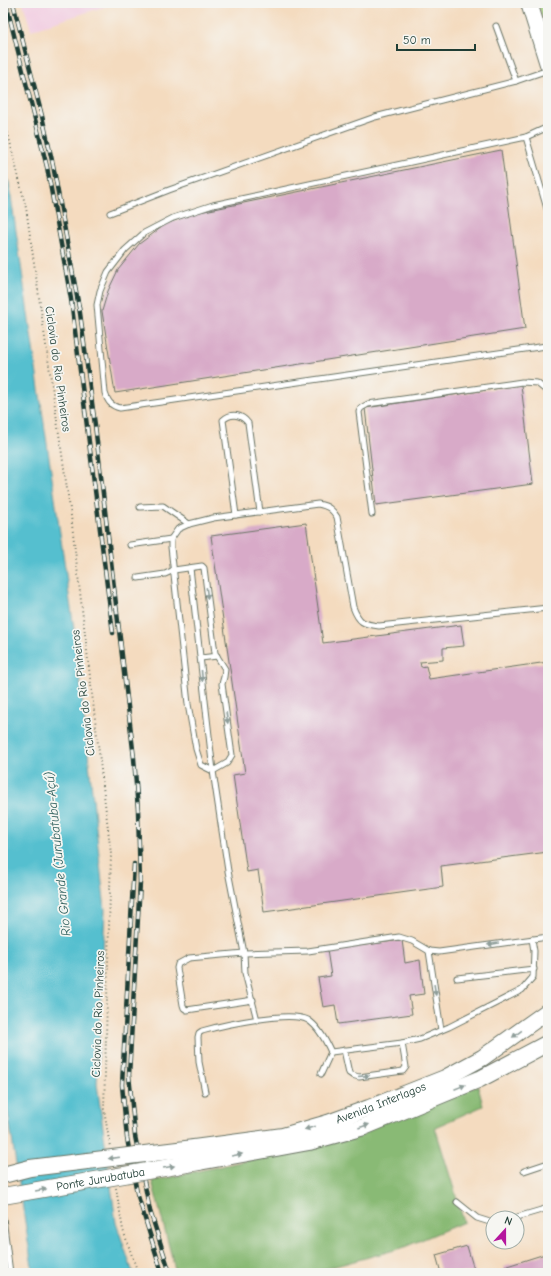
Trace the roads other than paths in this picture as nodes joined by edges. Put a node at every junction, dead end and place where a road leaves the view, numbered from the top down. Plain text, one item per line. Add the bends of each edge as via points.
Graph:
1 (529, 3) edge
2 (496, 26) dead end
3 (548, 64) edge
4 (548, 70) edge
5 (516, 81) junction
6 (548, 127) edge
7 (526, 137) junction
8 (548, 212) edge
9 (110, 213) dead end
10 (548, 345) edge
11 (548, 392) edge
12 (140, 507) dead end
13 (260, 512) junction
14 (372, 514) dead end
15 (236, 515) junction
16 (189, 524) junction
17 (171, 539) junction
18 (130, 545) dead end
19 (190, 568) junction
20 (174, 570) junction
21 (138, 578) dead end
22 (548, 608) edge
23 (216, 656) junction
24 (201, 658) junction
25 (212, 771) junction
26 (548, 937) edge
27 (532, 939) junction
28 (429, 951) junction
29 (244, 953) junction
30 (534, 968) junction
31 (457, 978) dead end
32 (253, 1000) junction
33 (548, 1011) edge
34 (257, 1020) junction
35 (441, 1030) junction
36 (402, 1043) junction
37 (548, 1043) edge
38 (344, 1050) junction
39 (331, 1052) junction
40 (321, 1074) dead end
41 (205, 1092) dead end
42 (197, 1155) junction
43 (548, 1163) edge
44 (524, 1171) dead end
45 (3, 1174) edge
46 (3, 1196) edge
47 (457, 1202) dead end
48 (548, 1208) edge
49 (525, 1215) edge
50 (3, 1218) edge
51 (485, 1220) edge
52 (10, 1273) edge

1 - 3 main road
2 - 5 lane
4 - 5 lane
5 - 9 lane via 375,117
6 - 7 lane
7 - 8 lane
7 - 10 lane via 213,205 173,218 144,233 125,250 108,272 100,291 97,305 105,393 108,401 120,408
11 - 14 lane via 537,383 522,382 368,404 361,408 359,412
12 - 16 lane via 163,506
13 - 15 lane
13 - 15 lane via 248,423 244,418 230,416 223,420
13 - 22 lane via 318,504 328,506 333,511 337,517 353,608 363,624 379,626
15 - 16 lane
16 - 17 lane via 178,530
17 - 18 lane
17 - 20 lane
19 - 20 lane
19 -> 23 lane via 204,568
19 - 24 lane
20 - 21 lane
20 - 25 lane via 188,704 196,749 201,765
23 - 24 lane
23 -> 25 lane via 225,669 222,684 232,755 227,763
24 -> 25 lane
25 - 29 lane
26 - 27 lane
27 -> 28 lane via 439,952
27 - 30 lane
28 - 29 lane via 399,937 308,951
28 -> 35 lane
29 - 32 lane via 245,973
29 - 32 lane via 189,958 178,964 183,1005 187,1010
30 - 31 lane
30 - 35 lane via 533,977 522,990
32 - 34 lane
33 -> 42 main road, Avenida Interlagos via 482,1058 445,1078 328,1123
34 - 39 lane via 289,1016 307,1020 313,1024
34 - 41 lane via 199,1033 199,1062
35 - 36 lane
36 - 38 lane
38 -> 36 lane via 349,1073 359,1077 403,1071 406,1067
42 -> 37 main road, Avenida Interlagos via 308,1142 364,1127 480,1079
38 - 39 lane
39 - 40 lane
42 -> 45 main road, Ponte Jurubatuba, bridge via 30,1168
46 -> 42 main road, Ponte Jurubatuba, bridge
43 - 44 lane
47 - 51 lane via 477,1218
48 - 49 lane
50 - 52 lane

